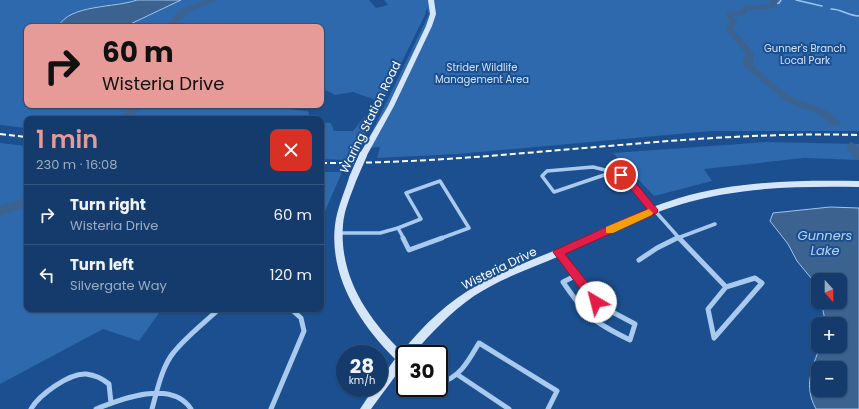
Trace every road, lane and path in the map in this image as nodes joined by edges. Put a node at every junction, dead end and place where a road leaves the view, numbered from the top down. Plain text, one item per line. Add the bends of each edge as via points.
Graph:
1 (431, 0) edge
2 (613, 172) junction
3 (859, 184) edge
4 (654, 210) junction
5 (716, 224) dead end
6 (398, 228) junction
7 (339, 232) junction
8 (678, 236) junction
9 (558, 252) junction
10 (639, 260) dead end
11 (576, 276) junction
12 (726, 287) junction
13 (216, 312) edge
14 (296, 312) edge
15 (415, 345) edge
16 (396, 353) edge
17 (396, 369) edge
18 (458, 375) junction
19 (448, 381) edge
20 (156, 392) junction
21 (111, 403) junction
22 (31, 409) edge
23 (96, 409) edge
24 (152, 409) edge
25 (191, 409) edge
26 (271, 409) edge
27 (365, 409) edge
28 (509, 409) edge
29 (548, 409) edge

1 - 7 street, Waring Station Road, bridge via 432,14 429,26 391,106 363,155 341,213
2 - 2 street via 554,192 542,176 547,171 593,167
2 - 4 street via 632,184
3 - 4 street, Wisteria Drive via 794,183 753,186 705,195
4 - 8 street
4 - 9 street, Wisteria Drive
5 - 8 street
6 - 6 street via 409,250 469,228 440,181 406,193 421,219
6 - 7 street via 380,233
7 - 16 street, Waring Station Road via 340,257 356,303 373,329
8 - 10 street via 655,247
8 - 12 street
9 - 11 street
9 - 15 street, Wisteria Drive via 498,279 461,300 428,329
11 - 11 street via 596,302 635,324 630,340 600,324 578,305 563,282
12 - 12 street via 755,278 762,283 714,338 708,309
13 - 20 street via 174,352
14 - 26 street via 304,323 304,331
17 - 27 street
18 - 19 street
18 - 28 street
18 - 29 street via 479,343 557,391
20 - 21 street via 134,395
20 - 24 street
20 - 25 street via 172,396 188,404
21 - 22 street via 110,384 86,374 71,378 36,399
21 - 23 street

